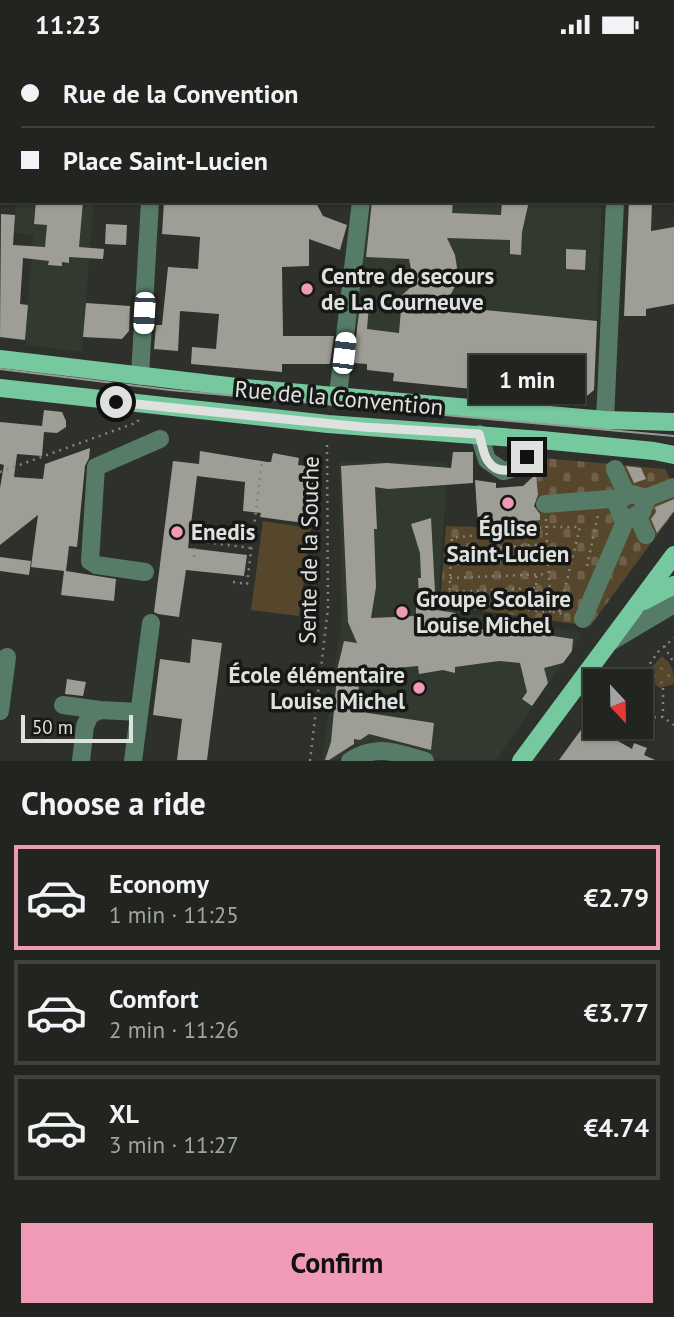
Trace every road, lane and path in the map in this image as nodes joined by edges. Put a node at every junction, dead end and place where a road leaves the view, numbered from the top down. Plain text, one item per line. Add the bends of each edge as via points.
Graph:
1 (150, 203) edge
2 (361, 203) edge
3 (615, 203) edge
4 (0, 359) edge
5 (140, 376) junction
6 (0, 388) edge
7 (320, 394) junction
8 (338, 395) junction
9 (139, 415) dead end
10 (605, 420) junction
11 (674, 422) edge
12 (336, 424) junction
13 (479, 434) junction
14 (160, 439) dead end
15 (542, 440) junction
16 (674, 455) edge
17 (262, 462) dead end
18 (615, 469) dead end
19 (0, 472) edge
20 (674, 487) edge
21 (625, 497) junction
22 (646, 499) junction
23 (596, 500) junction
24 (545, 504) joint
25 (632, 517) junction
26 (546, 527) junction
27 (646, 535) dead end
28 (547, 546) junction
29 (251, 548) junction
30 (451, 551) junction
31 (674, 555) edge
32 (194, 557) dead end
33 (543, 560) junction
34 (548, 560) junction
35 (450, 564) junction
36 (586, 568) dead end
37 (145, 572) dead end
38 (536, 574) junction
39 (549, 574) junction
40 (450, 578) junction
41 (233, 582) dead end
42 (674, 585) edge
43 (536, 588) junction
44 (449, 592) junction
45 (639, 603) junction
46 (674, 604) edge
47 (537, 611) junction
48 (551, 611) junction
49 (559, 613) junction
50 (583, 619) joint
51 (151, 623) dead end
52 (674, 638) edge
53 (610, 642) junction
54 (664, 646) junction
55 (7, 657) dead end
56 (674, 663) edge
57 (647, 669) edge
58 (663, 688) dead end
59 (63, 705) dead end
60 (100, 710) junction
61 (0, 711) edge
62 (139, 712) junction
63 (653, 717) edge
64 (663, 717) junction
65 (674, 725) edge
66 (81, 761) edge
67 (133, 761) edge
68 (310, 761) edge
69 (350, 761) edge
70 (425, 761) edge
71 (521, 761) edge

1 - 5 street
2 - 8 street
3 - 10 street
4 - 5 main road, Rue de la Convention
5 - 7 main road, Rue de la Convention
6 - 12 main road, Rue de la Convention
7 - 8 main road, Rue de la Convention
7 - 12 main road
8 - 10 main road, Rue de la Convention
9 - 19 path via 138,422
10 - 11 main road, Rue de la Convention
12 - 13 main road, Rue de la Convention
12 - 68 path, Sente de la Souche via 328,608
13 - 15 main road, Rue de la Convention
13 - 15 street via 487,460 503,471 523,464
14 - 37 street via 96,467 90,561
15 - 16 main road, Rue de la Convention
17 - 29 path
18 - 21 street
20 - 22 street
21 - 22 street via 632,493
21 - 23 street
21 - 25 street via 617,505 622,518
22 - 25 street via 642,512
23 - 24 street
23 - 36 path via 598,519
24 - 26 path
25 - 27 street
25 - 50 street
26 - 28 path
26 - 30 path via 452,538
26 - 49 path via 580,527
28 - 30 path
28 - 33 path via 542,548
28 - 34 path via 552,547 553,559
29 - 32 path via 195,541
29 - 41 path via 247,584
30 - 35 path
31 - 45 main road
33 - 34 path
33 - 35 path
34 - 39 path
35 - 40 path
38 - 39 path
38 - 40 path
38 - 43 path
39 - 48 path
40 - 44 path
42 - 45 main road
43 - 44 path
43 - 47 path
44 - 47 path via 449,599
45 - 53 main road
46 - 53 street
47 - 48 path
48 - 49 path
49 - 50 path
51 - 62 street
52 - 54 path
53 - 71 main road
54 - 56 path
54 - 57 path
55 - 61 street
58 - 64 path
59 - 60 street
60 - 62 street
60 - 66 street via 90,715 85,726
62 - 67 street
63 - 64 path
64 - 65 path
69 - 70 street via 364,752 389,751

